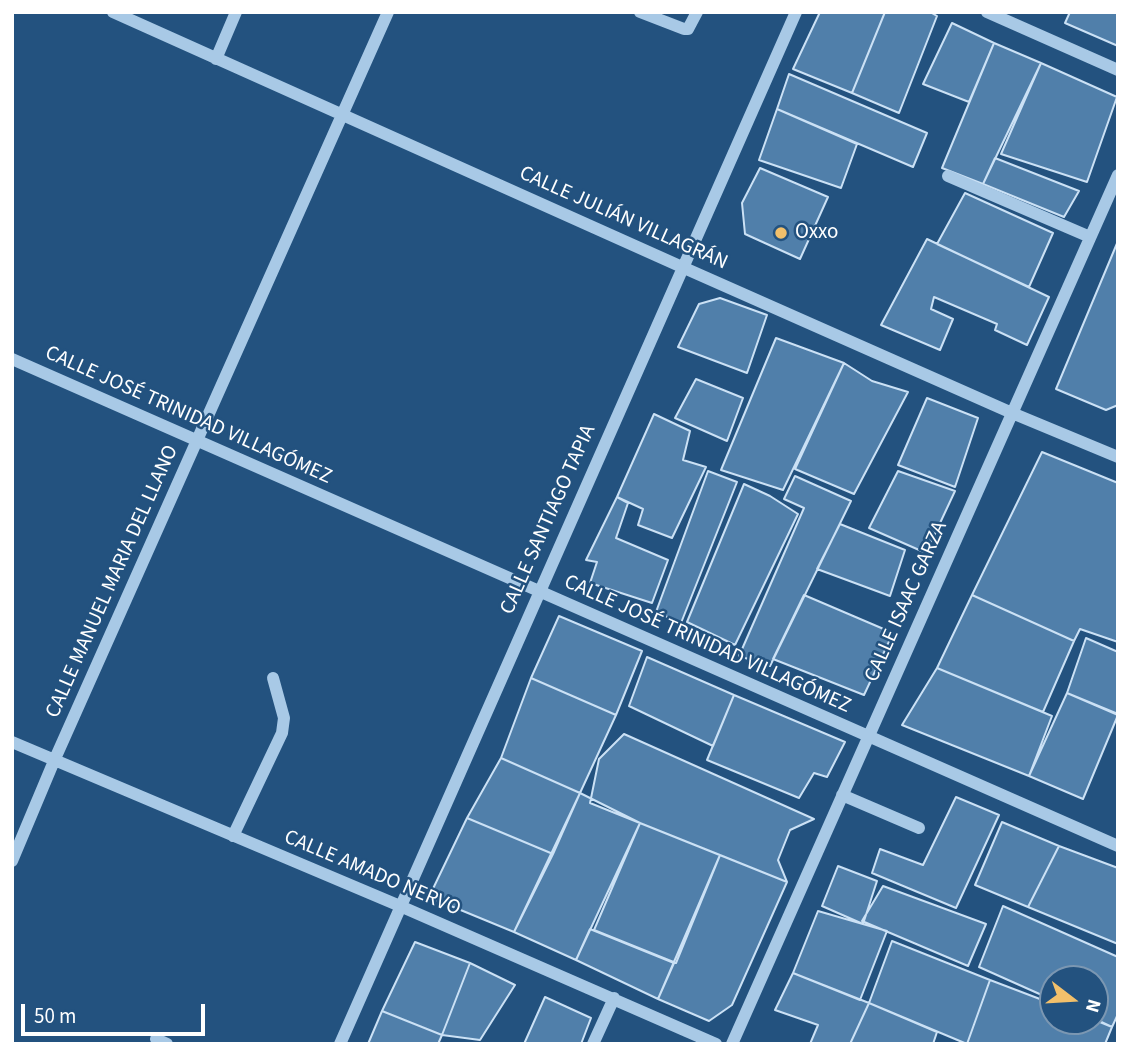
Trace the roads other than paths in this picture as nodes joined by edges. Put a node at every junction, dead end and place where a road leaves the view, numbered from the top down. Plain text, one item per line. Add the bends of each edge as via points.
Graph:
1 (113, 12) edge
2 (236, 12) edge
3 (388, 12) edge
4 (640, 12) edge
5 (698, 12) edge
6 (796, 12) edge
7 (987, 12) edge
8 (216, 60) junction
9 (1118, 70) edge
10 (343, 113) junction
11 (1118, 175) edge
12 (948, 176) dead end
13 (1090, 237) junction
14 (682, 267) junction
15 (12, 359) edge
16 (1012, 413) junction
17 (197, 440) junction
18 (1118, 457) edge
19 (538, 592) junction
20 (272, 678) dead end
21 (869, 737) junction
22 (12, 742) edge
23 (54, 761) junction
24 (842, 795) junction
25 (919, 828) dead end
26 (233, 836) junction
27 (1118, 846) edge
28 (12, 861) edge
29 (400, 906) junction
30 (614, 998) junction
31 (340, 1044) edge
32 (593, 1044) edge
33 (716, 1044) edge
34 (732, 1044) edge

1 - 8 street, CALLE JULIÁN VILLAGRÁN
2 - 8 street
3 - 10 street, CALLE MANUEL MARIA DEL LLANO
4 - 5 street via 688,29
6 - 14 street, CALLE SANTIAGO TAPIA
7 - 9 street
8 - 10 street, CALLE JULIÁN VILLAGRÁN
10 - 14 street, CALLE JULIÁN VILLAGRÁN
10 - 17 street, CALLE MANUEL MARIA DEL LLANO
11 - 13 street, CALLE ISAAC GARZA
12 - 13 street
13 - 16 street, CALLE ISAAC GARZA
14 - 16 street, CALLE JULIÁN VILLAGRÁN
14 - 19 street, CALLE SANTIAGO TAPIA
15 - 17 street, CALLE JOSÉ TRINIDAD VILLAGÓMEZ
16 - 18 street, CALLE JULIÁN VILLAGRÁN
16 - 21 street, CALLE ISAAC GARZA
17 - 19 street, CALLE JOSÉ TRINIDAD VILLAGÓMEZ
17 - 23 street, CALLE MANUEL MARIA DEL LLANO
19 - 21 street, CALLE JOSÉ TRINIDAD VILLAGÓMEZ
19 - 29 street, CALLE SANTIAGO TAPIA
20 - 26 street via 284,718 282,733
21 - 24 street, CALLE ISAAC GARZA
21 - 27 street, CALLE JOSÉ TRINIDAD VILLAGÓMEZ
22 - 23 street, CALLE AMADO NERVO
23 - 26 street, CALLE AMADO NERVO
23 - 28 street, CALLE MANUEL MARIA DEL LLANO
24 - 25 street
24 - 34 street, CALLE ISAAC GARZA
26 - 29 street, CALLE AMADO NERVO
29 - 30 street, CALLE AMADO NERVO
29 - 31 street, CALLE SANTIAGO TAPIA
30 - 32 street
30 - 33 street, CALLE AMADO NERVO

